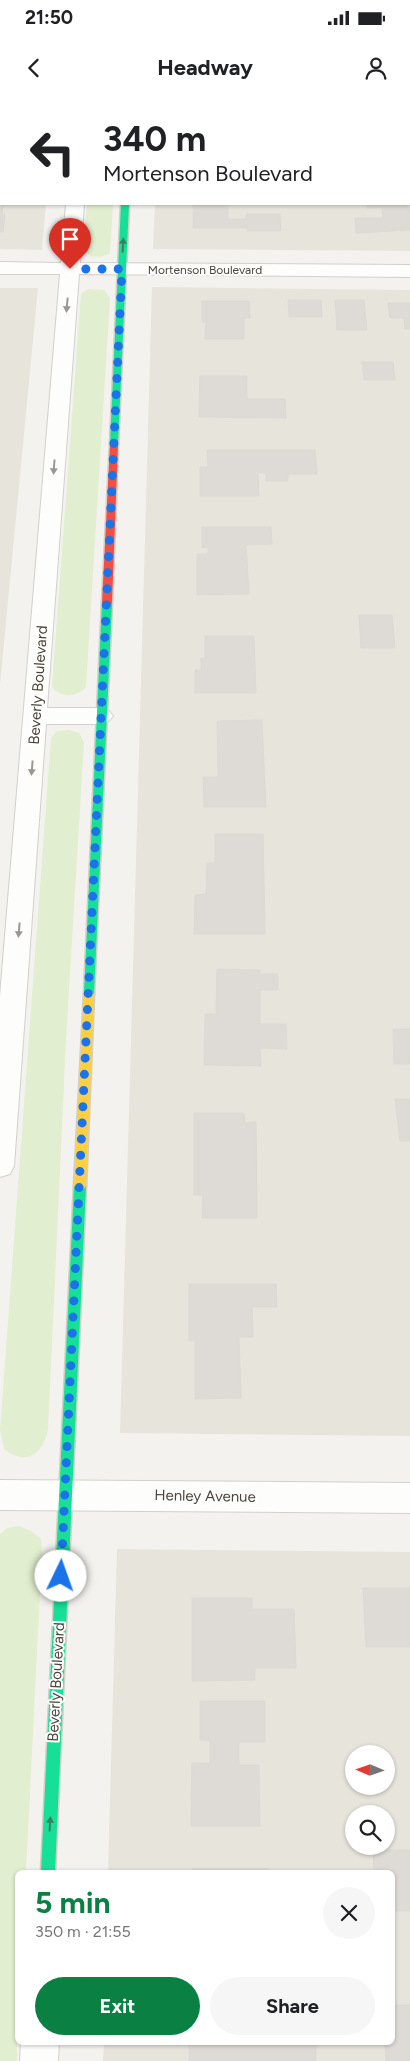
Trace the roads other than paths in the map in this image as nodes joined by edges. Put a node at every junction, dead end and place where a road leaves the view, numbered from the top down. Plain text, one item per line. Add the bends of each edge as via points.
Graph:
1 (75, 205) edge
2 (125, 205) edge
3 (0, 268) edge
4 (70, 269) junction
5 (122, 269) junction
6 (410, 271) edge
7 (36, 716) junction
8 (101, 716) junction
9 (0, 1166) edge
10 (0, 1495) edge
11 (65, 1495) junction
12 (410, 1498) edge
13 (48, 1870) edge
14 (40, 2045) edge
15 (39, 2061) edge

1 - 4 street, Beverly Boulevard
5 -> 2 street, Beverly Boulevard
3 - 4 street, Mortenson Boulevard
4 - 5 street, Mortenson Boulevard
4 -> 7 street, Beverly Boulevard
5 - 6 street, Mortenson Boulevard
5 - 8 street, Beverly Boulevard
7 - 8 street
7 -> 9 street, Beverly Boulevard
8 - 11 street, Beverly Boulevard
10 - 11 street, Henley Avenue
11 - 12 street, Henley Avenue
13 -> 11 street, Beverly Boulevard
14 - 15 street

